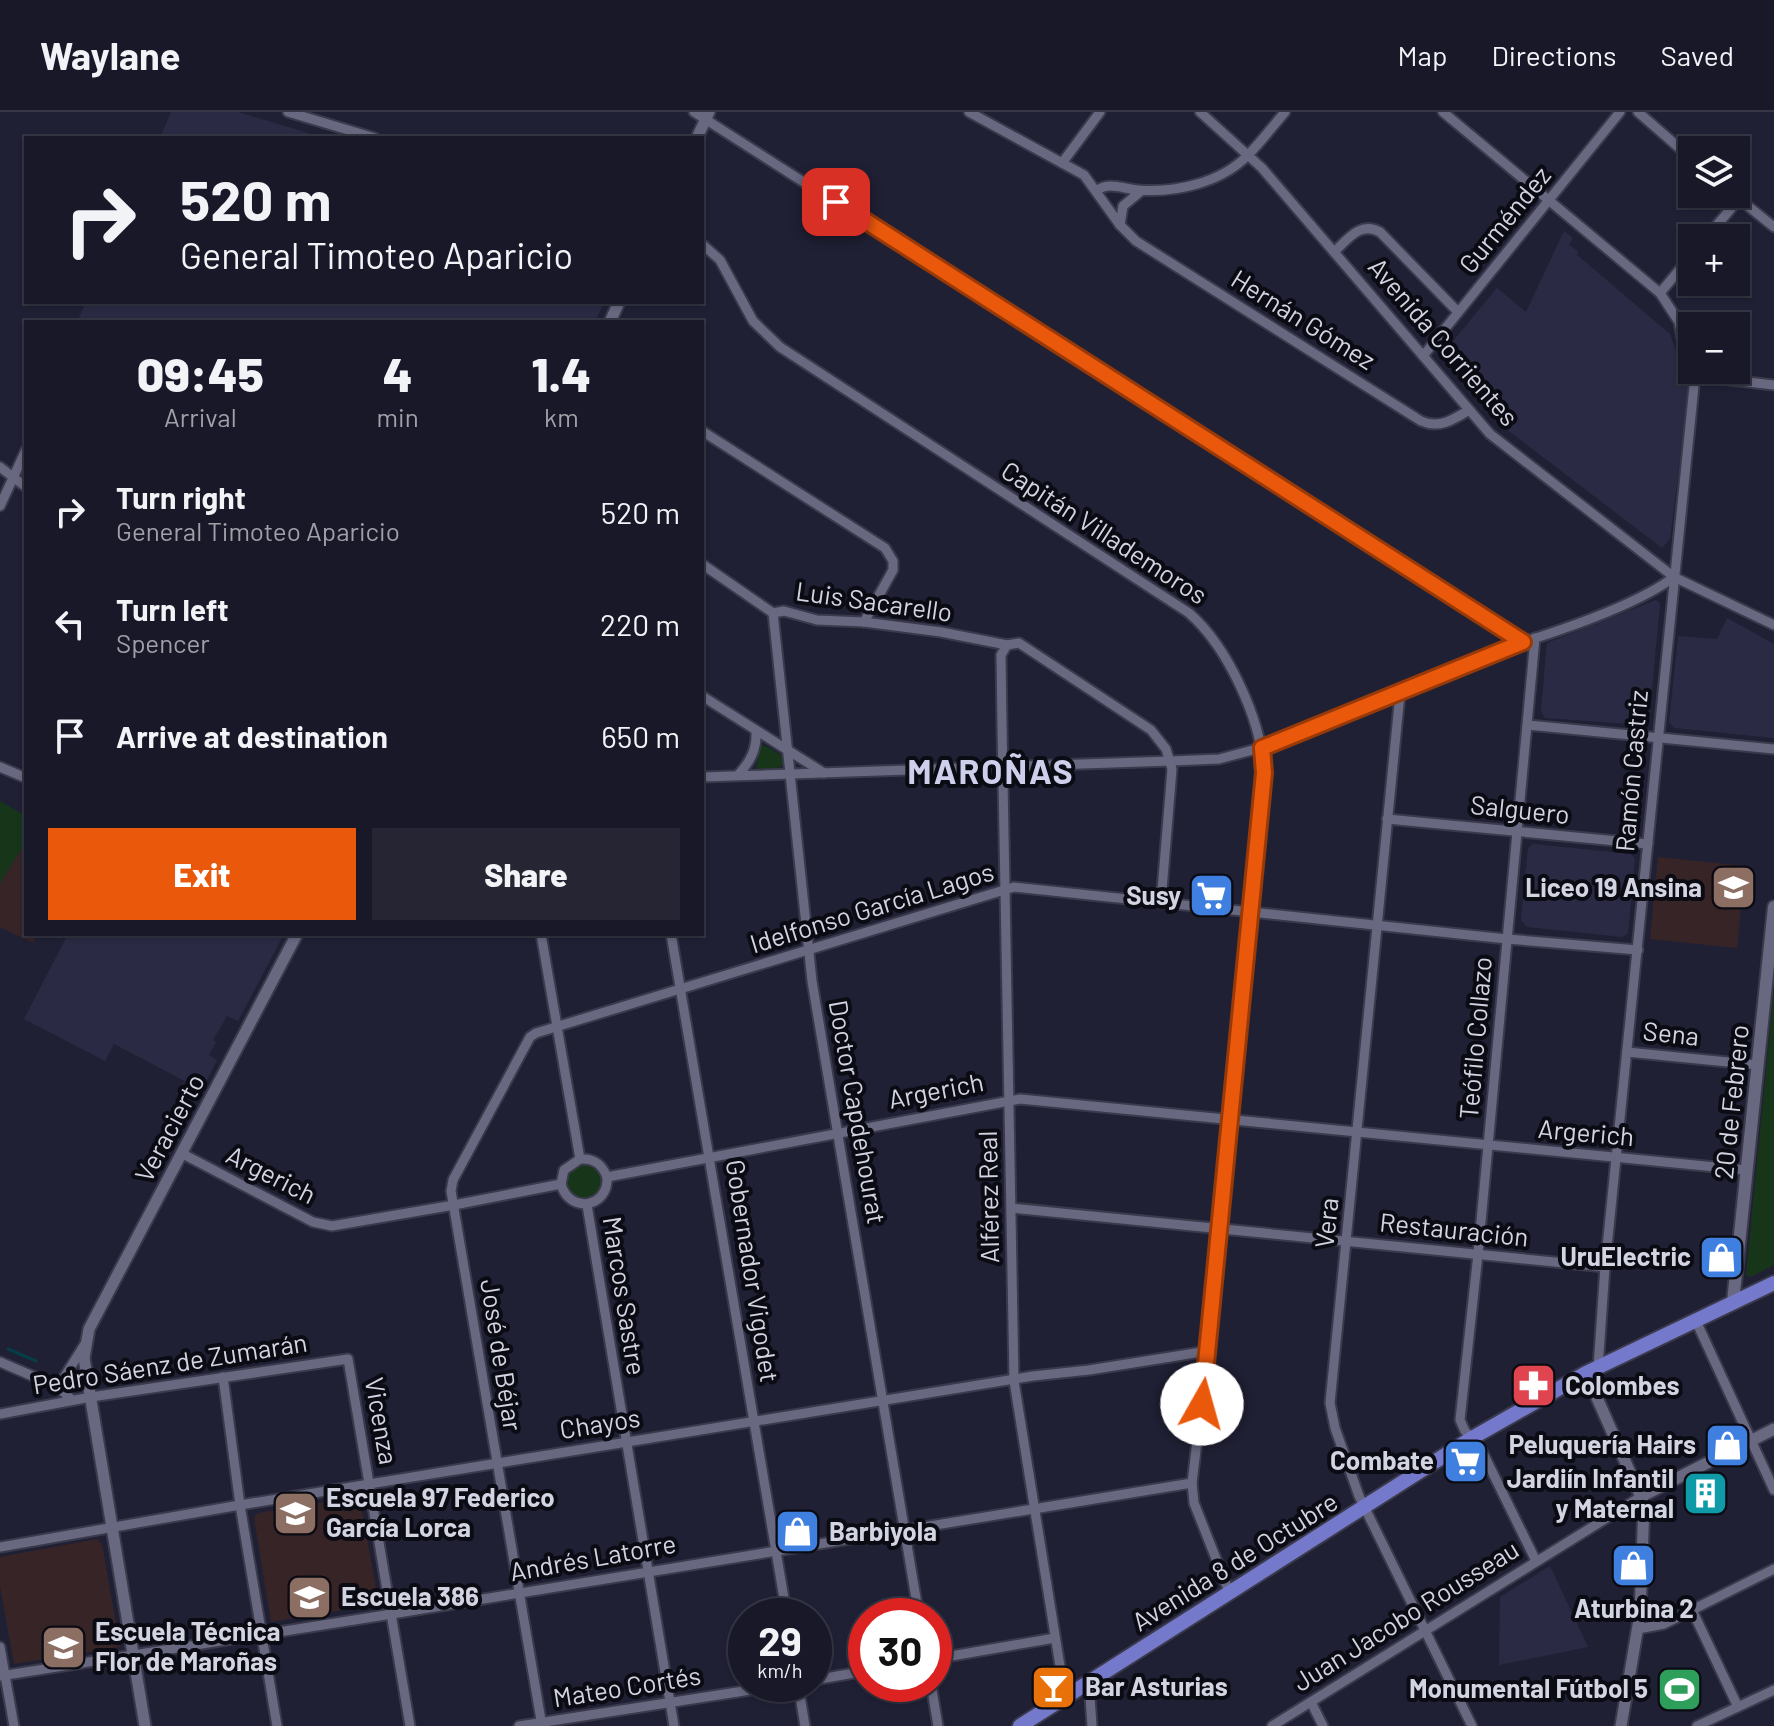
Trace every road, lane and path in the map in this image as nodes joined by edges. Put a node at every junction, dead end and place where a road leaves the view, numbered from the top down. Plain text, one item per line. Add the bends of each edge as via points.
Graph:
1 (288, 112) edge
2 (969, 112) edge
3 (1100, 112) edge
4 (1200, 112) edge
5 (1285, 112) edge
6 (1620, 112) edge
7 (1638, 112) edge
8 (703, 114) edge
9 (1449, 114) edge
10 (368, 136) edge
11 (698, 136) edge
12 (1678, 147) edge
13 (1249, 155) junction
14 (1062, 163) junction
15 (1096, 191) junction
16 (1141, 191) junction
17 (1550, 201) junction
18 (1750, 207) edge
19 (1120, 225) junction
20 (1774, 227) edge
21 (704, 246) edge
22 (1334, 252) junction
23 (1678, 272) edge
24 (1660, 293) junction
25 (1458, 312) junction
26 (1678, 320) edge
27 (1423, 356) junction
28 (1750, 381) edge
29 (1692, 384) edge
30 (1774, 385) edge
31 (1469, 410) junction
32 (704, 432) edge
33 (24, 454) edge
34 (0, 467) edge
35 (14, 477) junction
36 (24, 485) edge
37 (0, 506) edge
38 (704, 565) edge
39 (1674, 577) junction
40 (773, 613) junction
41 (864, 622) junction
42 (1774, 625) edge
43 (1535, 638) junction
44 (1523, 642) junction
45 (1007, 645) junction
46 (1400, 694) junction
47 (704, 697) edge
48 (1528, 725) junction
49 (756, 731) junction
50 (1657, 739) junction
51 (1262, 748) junction
52 (1774, 749) edge
53 (787, 750) junction
54 (1171, 761) junction
55 (1003, 766) junction
56 (0, 767) edge
57 (824, 773) junction
58 (790, 774) junction
59 (24, 775) edge
60 (738, 775) junction
61 (704, 777) edge
62 (1387, 819) junction
63 (1518, 832) junction
64 (1648, 844) junction
65 (1005, 889) junction
66 (1161, 902) junction
67 (1774, 907) edge
68 (1249, 911) junction
69 (1379, 924) junction
70 (296, 936) edge
71 (541, 936) edge
72 (671, 936) edge
73 (1507, 939) junction
74 (1638, 950) junction
75 (808, 951) junction
76 (680, 989) junction
77 (557, 1027) junction
78 (1627, 1052) junction
79 (1758, 1065) junction
80 (1009, 1099) junction
81 (1231, 1121) junction
82 (838, 1134) junction
83 (1358, 1134) junction
84 (1487, 1146) junction
85 (181, 1153) junction
86 (711, 1157) junction
87 (1617, 1158) junction
88 (580, 1159) junction
89 (1746, 1170) junction
90 (607, 1177) junction
91 (561, 1184) junction
92 (454, 1205) junction
93 (587, 1205) junction
94 (1012, 1208) junction
95 (1220, 1227) junction
96 (1348, 1241) junction
97 (1478, 1254) junction
98 (1605, 1267) junction
99 (1774, 1283) edge
100 (1733, 1302) junction
101 (1696, 1321) junction
102 (85, 1344) junction
103 (1208, 1351) junction
104 (348, 1359) joint
105 (0, 1362) edge
106 (1592, 1370) junction
107 (223, 1377) junction
108 (1014, 1381) junction
109 (58, 1387) junction
110 (91, 1397) junction
111 (72, 1400) junction
112 (885, 1401) junction
113 (0, 1414) edge
114 (754, 1422) junction
115 (1774, 1429) edge
116 (1472, 1438) junction
117 (1751, 1441) junction
118 (626, 1442) junction
119 (496, 1464) junction
120 (1192, 1483) junction
121 (370, 1485) junction
122 (1774, 1490) edge
123 (1642, 1496) junction
124 (240, 1505) junction
125 (1033, 1508) junction
126 (1365, 1508) junction
127 (112, 1527) junction
128 (905, 1529) junction
129 (0, 1547) edge
130 (777, 1551) junction
131 (1536, 1561) junction
132 (1774, 1569) edge
133 (647, 1571) junction
134 (519, 1593) junction
135 (1230, 1594) junction
136 (784, 1598) edge
137 (916, 1598) edge
138 (1692, 1610) junction
139 (392, 1614) junction
140 (1425, 1629) junction
141 (1638, 1629) junction
142 (263, 1633) junction
143 (1055, 1638) junction
144 (0, 1647) edge
145 (132, 1654) junction
146 (952, 1656) edge
147 (2, 1675) edge
148 (1089, 1682) junction
149 (1774, 1690) edge
150 (728, 1693) edge
151 (1065, 1697) junction
152 (670, 1702) junction
153 (801, 1702) edge
154 (934, 1702) edge
155 (1311, 1702) junction
156 (1738, 1707) junction
157 (542, 1724) edge
158 (14, 1726) edge
159 (145, 1726) edge
160 (277, 1726) edge
161 (410, 1726) edge
162 (519, 1726) edge
163 (674, 1726) edge
164 (805, 1726) edge
165 (938, 1726) edge
166 (1020, 1726) edge
167 (1092, 1726) edge
168 (1272, 1726) edge
169 (1323, 1726) edge
170 (1472, 1726) edge
171 (1621, 1726) edge
172 (1697, 1726) edge

1 - 10 street
2 - 14 street, Hernán Gómez
3 - 14 street
4 - 13 street, Avenida Corrientes
5 - 13 street
6 - 17 street, Gurméndez
7 - 12 street
8 - 11 street
8 - 44 street
9 - 17 street, Ramón Castriz
13 - 16 street via 1209,180
13 - 22 street, Avenida Corrientes
14 - 15 street, Hernán Gómez via 1084,175
15 - 16 street via 1109,185
15 - 19 street, Hernán Gómez
16 - 19 street via 1123,206
17 - 24 street, Ramón Castriz
17 - 25 street, Gurméndez
18 - 20 street
19 - 31 street, Hernán Gómez via 1136,241 1421,421 1444,424
21 - 51 street, Capitán Villademoros via 720,260 753,321 780,347 1196,618 1223,652
22 - 25 street via 1358,230 1372,228
22 - 27 street, Avenida Corrientes
23 - 24 street
24 - 26 street, Ramón Castriz
25 - 27 street, Gurméndez
27 - 31 street, Avenida Corrientes
28 - 30 street
29 - 39 street, Ramón Castriz
31 - 39 street, Avenida Corrientes via 1496,439
32 - 41 street via 885,548 893,570
33 - 35 street
34 - 35 street
35 - 36 street
35 - 37 street
38 - 40 street, Luis Sacarello
39 - 42 street, Avenida Corrientes
39 - 43 street via 1653,592
39 - 50 street, Ramón Castriz
40 - 41 street, Luis Sacarello
40 - 53 street, Doctor Capdehourat
41 - 45 street, Luis Sacarello
43 - 44 street
43 - 48 street, Teófilo Collazo
44 - 46 street
45 - 54 street, Luis Sacarello via 1023,645 1142,723
45 - 55 street, Alférez Real via 1001,655
46 - 51 street
46 - 62 street, Vera
47 - 49 street
48 - 50 street
48 - 63 street, Teófilo Collazo
49 - 53 street
49 - 60 street via 753,755
50 - 52 street
50 - 64 street, Ramón Castriz
51 - 54 street via 1219,759
51 - 68 street, Capitán Villademoros
53 - 57 street
53 - 58 street, Doctor Capdehourat
54 - 55 street
54 - 66 street
55 - 57 street
55 - 65 street, Alférez Real
56 - 59 street
57 - 58 street
58 - 60 street
58 - 75 street, Doctor Capdehourat
60 - 61 street
62 - 63 street, Salguero
62 - 69 street, Vera
63 - 64 street, Salguero
63 - 73 street, Teófilo Collazo
64 - 74 street, Ramón Castriz
65 - 66 street, Idelfonso García Lagos
65 - 75 street, Idelfonso García Lagos
65 - 80 street, Alférez Real
66 - 68 street, Idelfonso García Lagos
67 - 79 main road, 20 de Febrero
68 - 69 street, Idelfonso García Lagos
68 - 81 street, Capitán Villademoros
69 - 73 street, Idelfonso García Lagos
69 - 83 street, Vera
70 - 85 street, Veracierto
71 - 77 street
72 - 76 street, Gobernador Vigodet
73 - 74 street, Idelfonso García Lagos
73 - 84 street, Teófilo Collazo
74 - 78 street, Ramón Castriz
75 - 76 street, Idelfonso García Lagos
75 - 82 street, Doctor Capdehourat
76 - 77 street, Idelfonso García Lagos
76 - 86 street, Gobernador Vigodet
77 - 88 street
77 - 92 street, José de Béjar via 530,1037 510,1071 453,1180
78 - 79 street, Sena
78 - 87 street, Ramón Castriz
79 - 89 main road, 20 de Febrero
80 - 81 street, Argerich
80 - 82 street, Argerich
80 - 94 street, Alférez Real
81 - 83 street, Argerich
81 - 95 street, Capitán Villademoros
82 - 86 street, Argerich
82 - 112 street, Doctor Capdehourat
83 - 84 street, Argerich
83 - 96 street, Vera
84 - 87 street, Argerich
84 - 97 street, Teófilo Collazo
85 - 92 street, Argerich via 320,1224 339,1226
85 - 102 street, Veracierto
86 - 90 street, Argerich
86 - 114 street, Gobernador Vigodet
87 - 89 street, Argerich
87 - 98 street, Ramón Castriz
88 - 90 street via 594,1160
88 - 91 street via 564,1170
89 - 100 main road, 20 de Febrero
90 - 93 street, Marcos Sastre via 605,1192
91 - 92 street, Argerich
91 - 93 street, Marcos Sastre via 573,1202
92 - 119 street, José de Béjar
93 - 118 street, Marcos Sastre
94 - 95 street, Restauración
94 - 108 street, Alférez Real
95 - 96 street, Restauración
95 - 103 street, Capitán Villademoros
96 - 97 street, Restauración
96 - 126 street, Vera via 1330,1403
97 - 98 street, Restauración
97 - 116 street, Teófilo Collazo via 1460,1420
98 - 106 street, Ramón Castriz
99 - 100 main road, Avenida 8 de Octubre
100 - 101 main road, Avenida 8 de Octubre
101 - 106 main road, Avenida 8 de Octubre
101 - 117 street
102 - 109 street, Veracierto
102 - 110 street, Veracierto
103 - 108 street, Chayos
103 - 120 street, Capitán Villademoros
104 - 107 street, Pedro Sáenz de Zumarán
104 - 121 street, Vicenza
105 - 109 street
106 - 116 main road, Avenida 8 de Octubre
106 - 123 street
107 - 110 street, Pedro Sáenz de Zumarán
107 - 124 street
108 - 112 street, Chayos
108 - 125 street, Alférez Real
109 - 111 street
110 - 111 street, Pedro Sáenz de Zumarán
110 - 127 street, Veracierto
111 - 113 street, Pedro Sáenz de Zumarán
112 - 114 street, Chayos
112 - 128 street, Doctor Capdehourat
114 - 118 street, Chayos
114 - 130 street, Gobernador Vigodet
115 - 117 street, Juan Jacobo Rousseau
116 - 126 main road, Avenida 8 de Octubre
116 - 131 street, Teófilo Collazo
117 - 122 street
117 - 123 street, Juan Jacobo Rousseau
118 - 119 street, Chayos
118 - 133 street, Marcos Sastre
119 - 121 street, Chayos
119 - 134 street, José de Béjar
120 - 125 street, Andrés Latorre
120 - 135 street, Capitán Villademoros via 1194,1503
121 - 124 street, Chayos
121 - 139 street, Vicenza
123 - 131 street, Juan Jacobo Rousseau
123 - 141 street
124 - 127 street, Chayos
124 - 142 street
125 - 128 street, Andrés Latorre
125 - 143 street, Alférez Real
126 - 135 main road, Avenida 8 de Octubre
126 - 140 street, Vera
127 - 129 street, Chayos
127 - 145 street, Veracierto
128 - 130 street, Andrés Latorre
128 - 137 street, Doctor Capdehourat
130 - 133 street, Andrés Latorre
130 - 136 street, Gobernador Vigodet
131 - 140 street, Juan Jacobo Rousseau
132 - 138 street
133 - 134 street, Andrés Latorre
133 - 152 street, Marcos Sastre
134 - 139 street, Andrés Latorre
134 - 157 street, José de Béjar
135 - 148 main road, Avenida 8 de Octubre
138 - 141 street via 1656,1627
138 - 156 street
139 - 142 street, Andrés Latorre
139 - 161 street, Vicenza
140 - 155 street, Juan Jacobo Rousseau
140 - 170 street, Vera
141 - 171 street
142 - 145 street, Andrés Latorre
142 - 160 street
143 - 146 street
143 - 151 street, Alférez Real
144 - 147 street
145 - 147 street, Andrés Latorre
145 - 159 street, Veracierto
147 - 158 street
148 - 151 main road, Avenida 8 de Octubre
148 - 167 street
149 - 156 street
150 - 152 street, Mateo Cortés
151 - 166 main road, Avenida 8 de Octubre
152 - 157 street, Mateo Cortés
152 - 163 street, Marcos Sastre
153 - 164 street
154 - 165 street
155 - 168 street, Juan Jacobo Rousseau
155 - 169 street
156 - 172 street
157 - 162 street, Mateo Cortés

